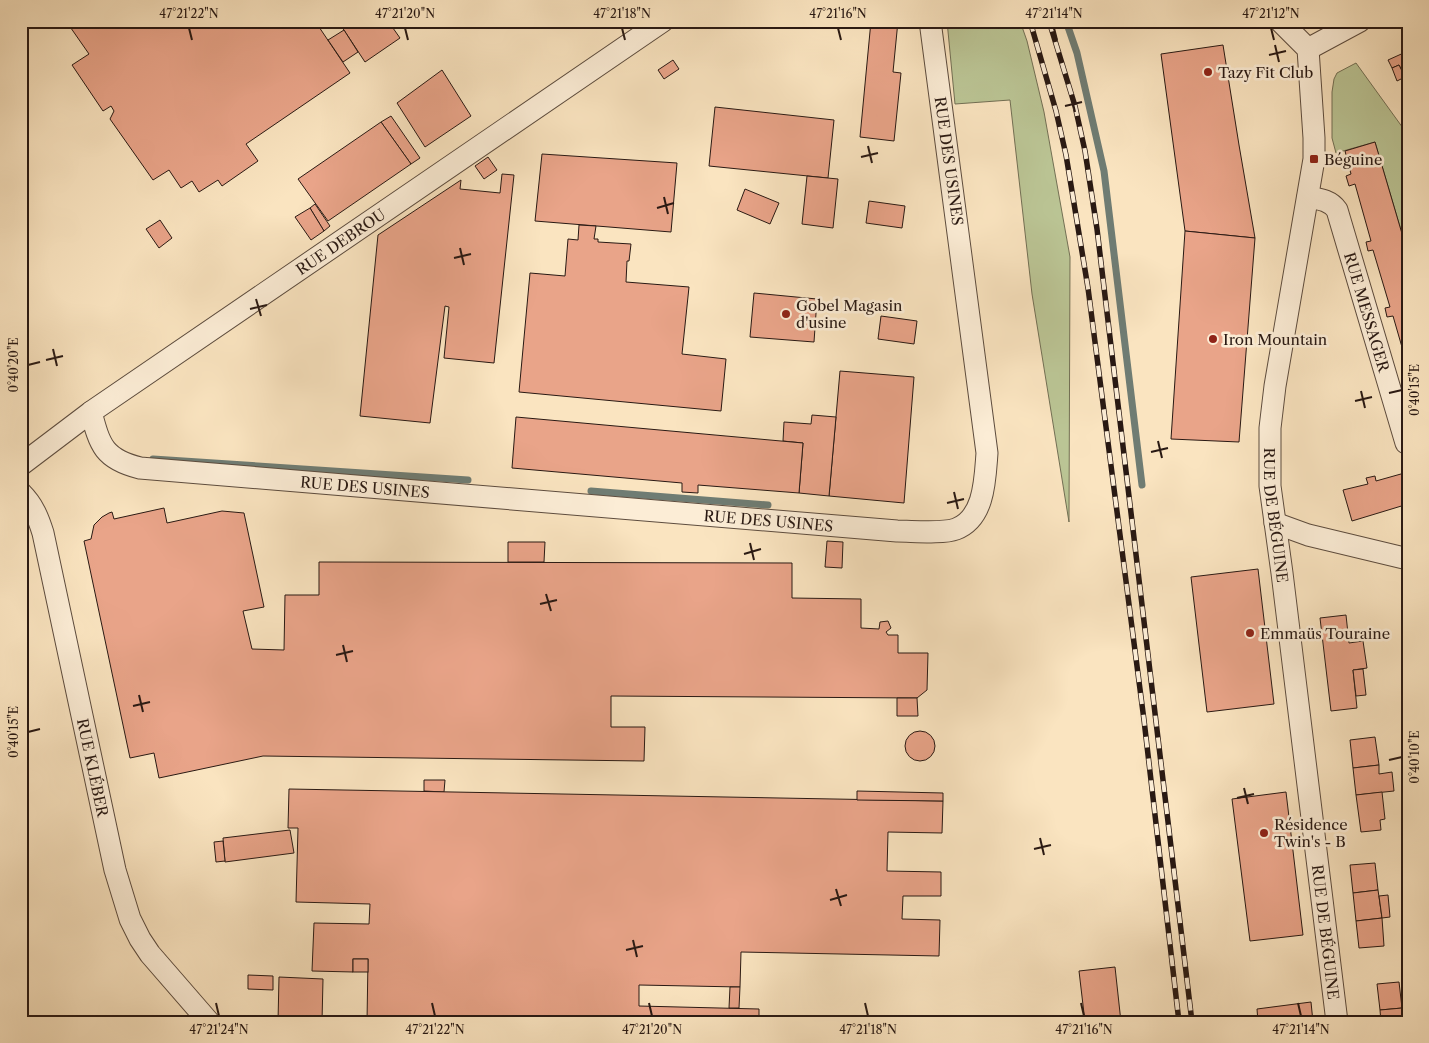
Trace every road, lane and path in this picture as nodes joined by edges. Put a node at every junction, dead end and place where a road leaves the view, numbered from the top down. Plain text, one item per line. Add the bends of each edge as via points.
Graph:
1 (663, 21) edge
2 (930, 21) edge
3 (1280, 21) edge
4 (1360, 21) edge
5 (1308, 49) junction
6 (1308, 197) junction
7 (91, 412) junction
8 (1408, 442) edge
9 (21, 465) edge
10 (21, 493) edge
11 (1275, 523) junction
12 (1408, 559) edge
13 (209, 1022) edge
14 (1337, 1022) edge

1 - 7 street, RUE DEBROU
2 - 7 street, RUE DES USINES via 988,453 984,494 972,518 956,529 897,531 140,468 114,459 103,448
3 - 5 street
4 - 5 street
5 - 6 street, RUE DE BÉGUINE via 1314,159
6 - 8 street, RUE MESSAGER via 1327,201 1337,210
6 - 11 street, RUE DE BÉGUINE via 1274,386 1270,486
7 - 9 street, RUE DEBROU
10 - 13 street, RUE KLÉBER via 35,510 43,533 115,870 130,919 150,954
11 - 12 street via 1308,535
11 - 14 street, RUE DE BÉGUINE

